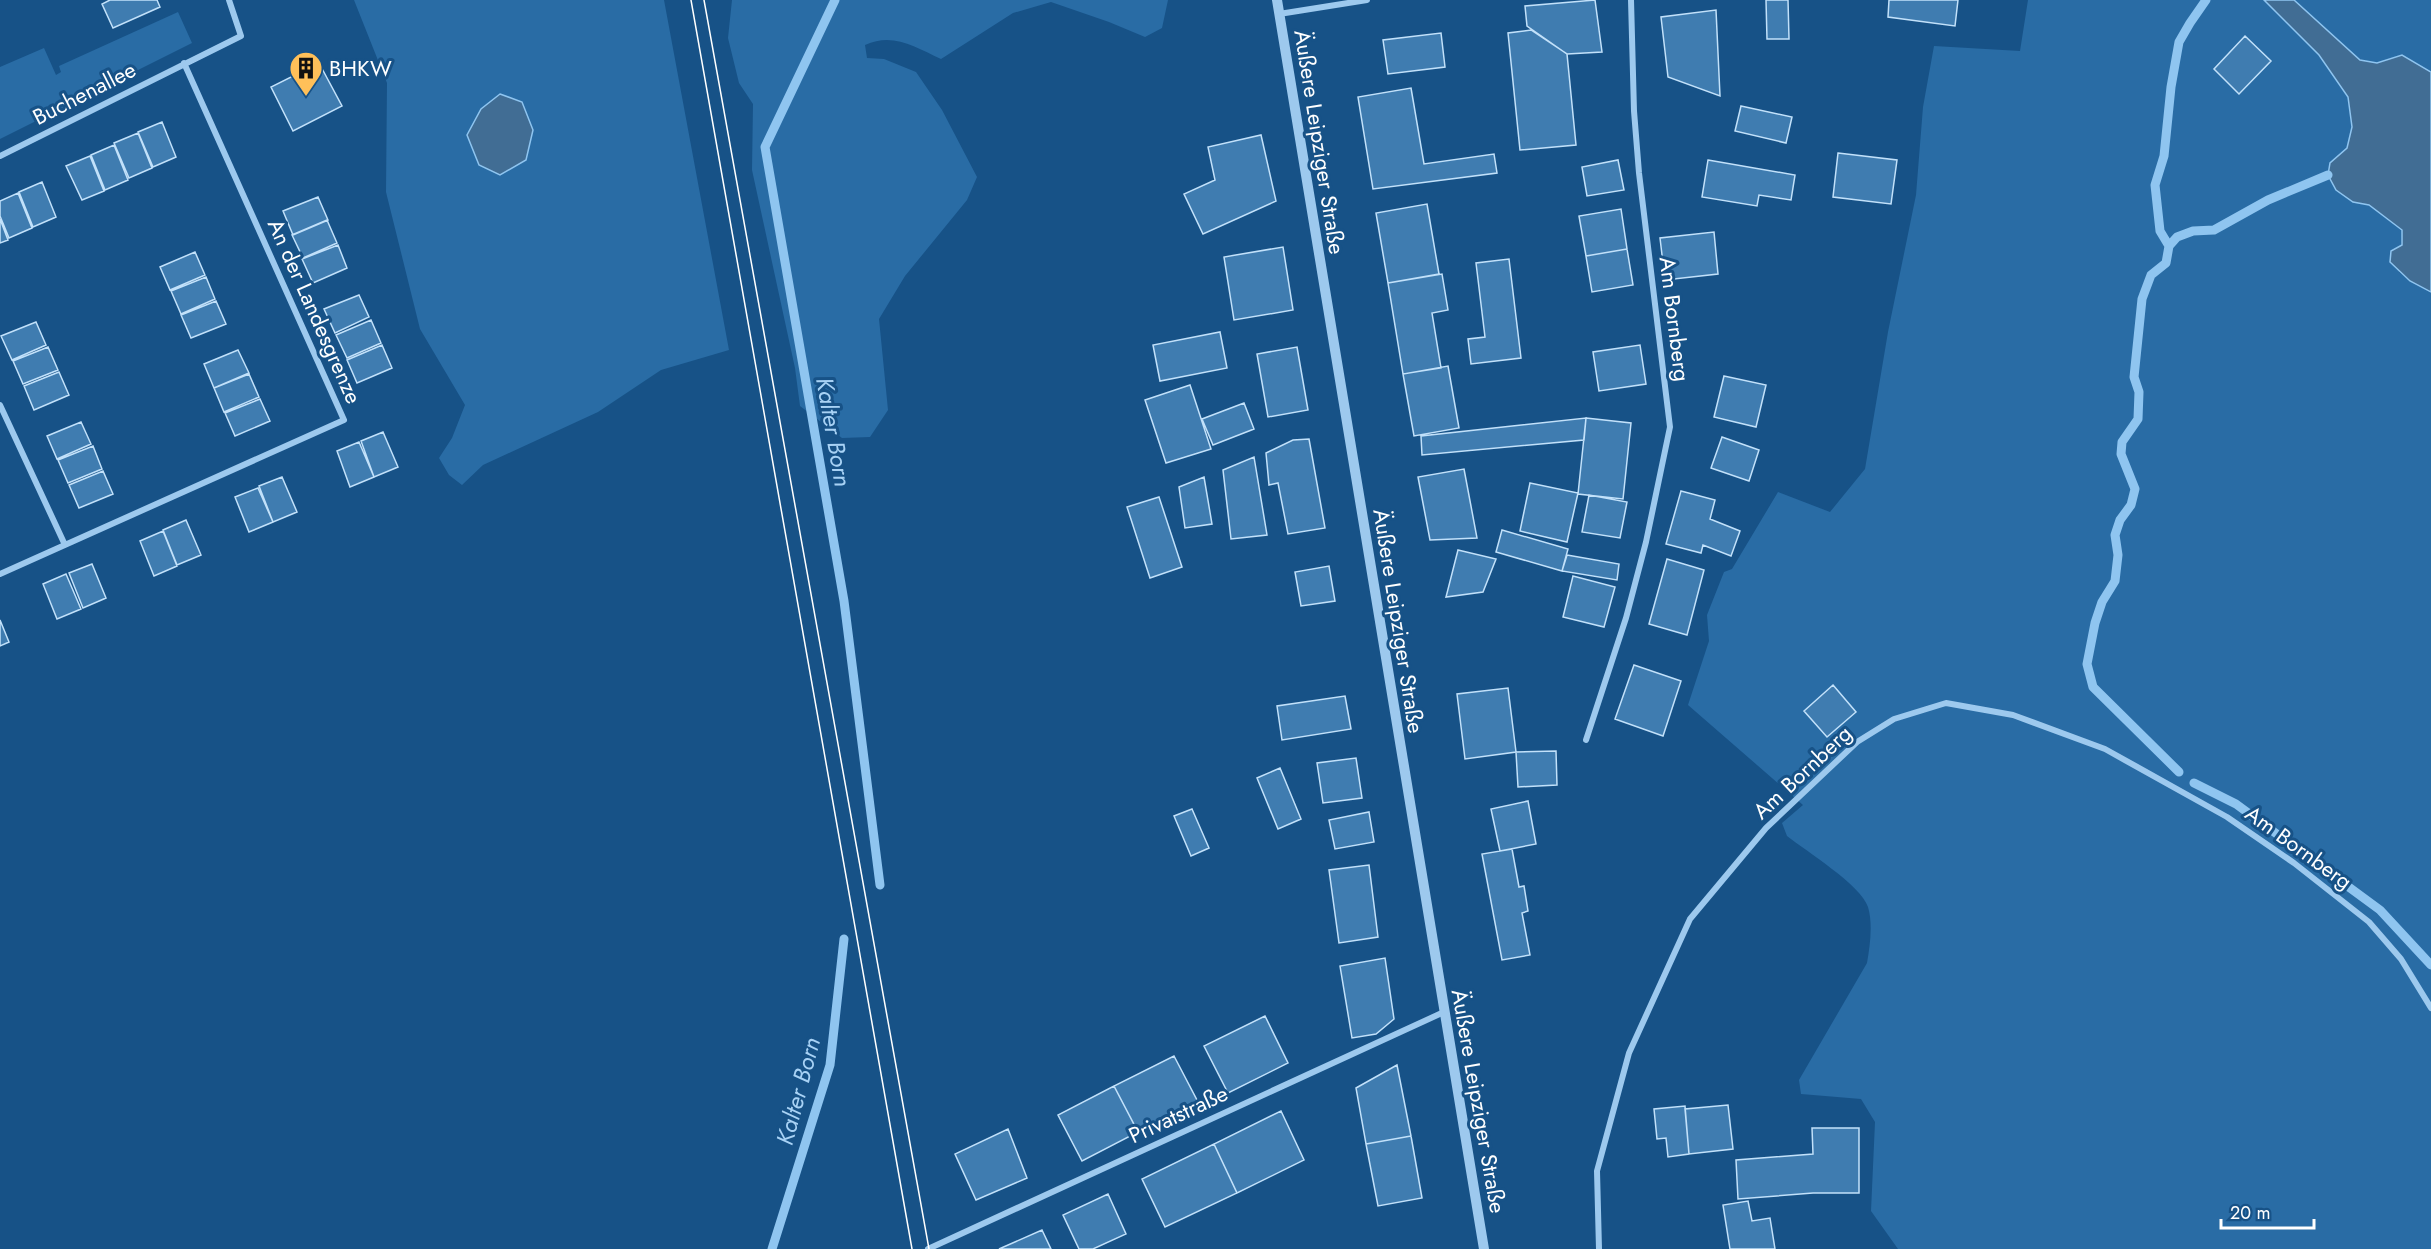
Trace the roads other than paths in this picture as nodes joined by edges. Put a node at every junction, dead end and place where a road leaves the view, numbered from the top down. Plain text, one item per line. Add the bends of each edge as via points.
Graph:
1 (229, 0) edge
2 (1277, 0) edge
3 (1367, 0) edge
4 (1631, 0) edge
5 (1279, 14) junction
6 (184, 63) junction
7 (0, 156) edge
8 (0, 405) edge
9 (65, 545) junction
10 (0, 574) edge
11 (1586, 740) dead end
12 (2431, 1008) edge
13 (1444, 1012) junction
14 (928, 1249) edge
15 (1484, 1249) edge
16 (1599, 1249) edge

1 - 6 street via 241,36
2 - 5 street, Äußere Leipziger Straße
3 - 5 street
4 - 11 street, Am Bornberg via 1639,173 1670,427 1626,618
5 - 13 street, Äußere Leipziger Straße
6 - 7 street, Buchenallee
6 - 9 street, An der Landesgrenze via 344,420
8 - 9 street
9 - 10 street, An der Landesgrenze
12 - 16 street, Am Bornberg via 2401,959 2369,922 2227,817 2106,749 2013,715 1946,703 1894,719 1857,742 1766,828 1690,919 1629,1053 1597,1171
13 - 14 street, Privatstraße
13 - 15 street, Äußere Leipziger Straße

